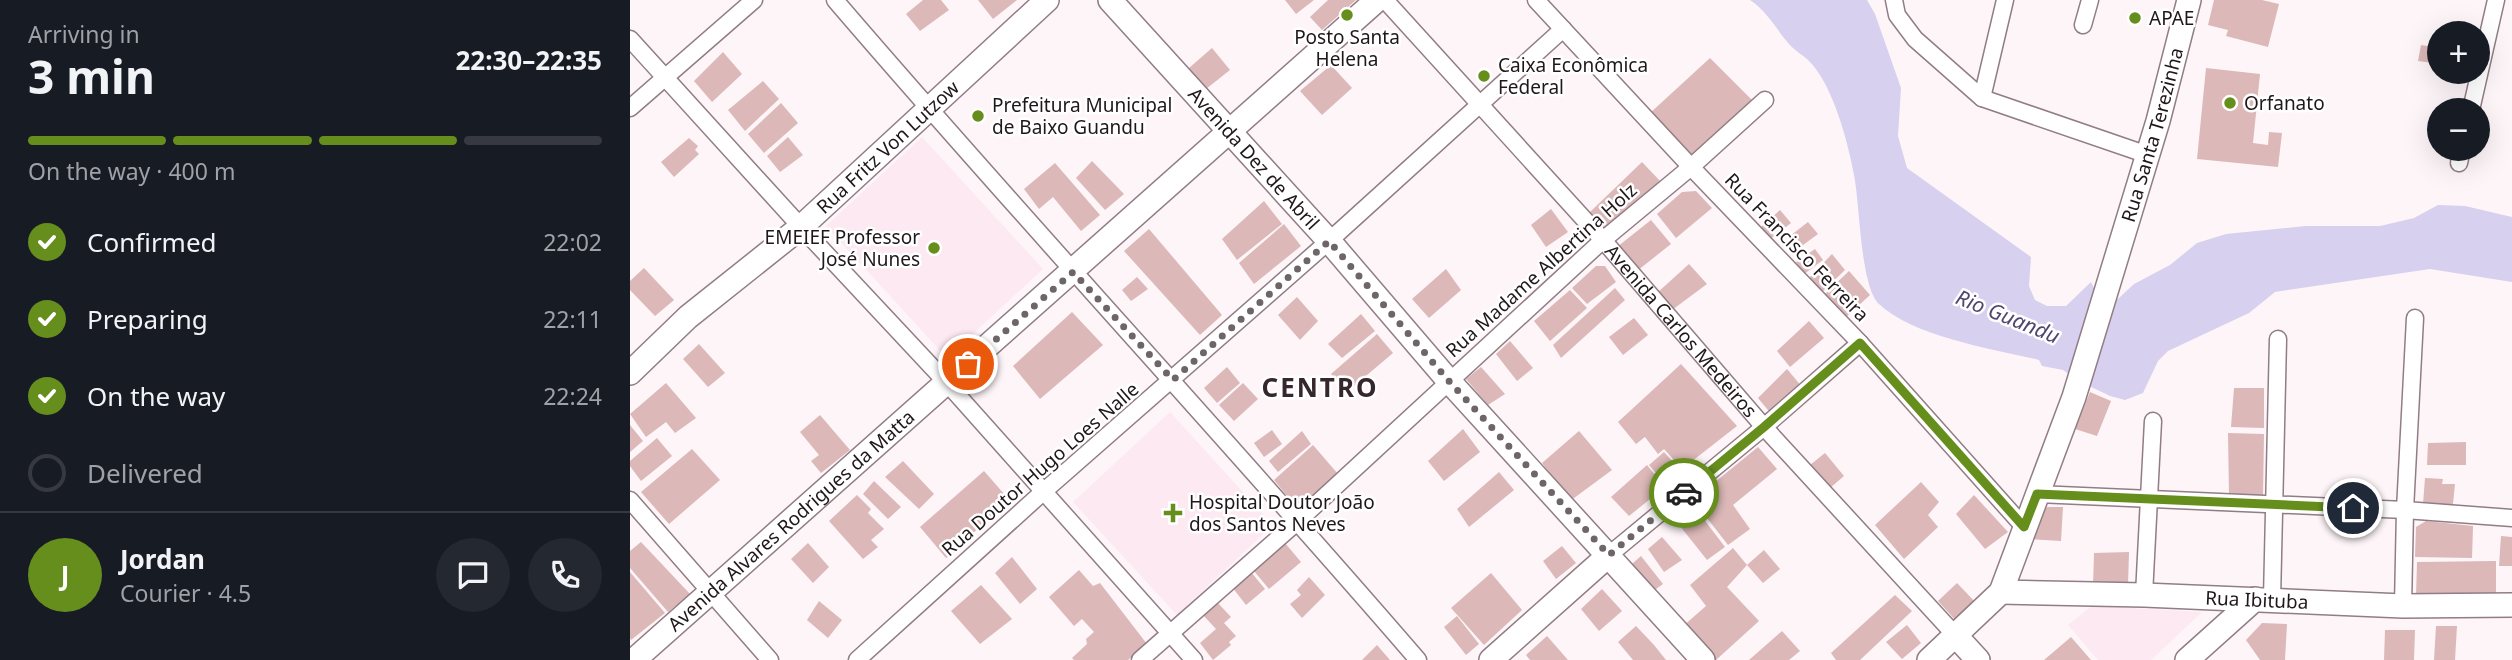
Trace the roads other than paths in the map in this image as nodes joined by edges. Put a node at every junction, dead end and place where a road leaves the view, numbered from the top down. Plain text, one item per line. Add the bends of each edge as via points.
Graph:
1 (754, 0) edge
2 (835, 0) edge
3 (1047, 0) edge
4 (1110, 0) edge
5 (1377, 0) edge
6 (1385, 0) edge
7 (1536, 0) edge
8 (1894, 0) edge
9 (2005, 0) edge
10 (2090, 0) edge
11 (2189, 0) edge
12 (2496, 0) edge
13 (2083, 25) dead end
14 (1563, 29) junction
15 (630, 39) edge
16 (664, 79) junction
17 (1982, 98) junction
18 (2474, 98) edge
19 (1765, 100) dead end
20 (1479, 103) junction
21 (630, 108) edge
22 (930, 110) junction
23 (1229, 130) junction
24 (2148, 155) junction
25 (1691, 167) junction
26 (801, 227) junction
27 (1603, 240) junction
28 (1329, 241) junction
29 (1073, 272) junction
30 (2415, 318) dead end
31 (2278, 339) dead end
32 (1860, 343) junction
33 (630, 373) edge
34 (1173, 380) junction
35 (1448, 380) junction
36 (946, 382) junction
37 (2153, 421) dead end
38 (1764, 427) junction
39 (1043, 492) junction
40 (2037, 494) junction
41 (630, 500) edge
42 (2150, 500) junction
43 (2275, 504) junction
44 (2405, 510) junction
45 (2512, 518) edge
46 (1298, 521) junction
47 (2024, 527) junction
48 (1609, 555) junction
49 (710, 591) junction
50 (2001, 592) junction
51 (2144, 595) junction
52 (2264, 599) junction
53 (2512, 605) edge
54 (2403, 606) junction
55 (1171, 632) junction
56 (1956, 636) junction
57 (634, 660) edge
58 (771, 660) edge
59 (857, 660) edge
60 (1140, 660) edge
61 (1194, 660) edge
62 (1418, 660) edge
63 (1491, 660) edge
64 (1703, 660) edge
65 (1929, 660) edge
66 (1978, 660) edge
67 (2187, 660) edge

1 - 16 street
2 - 22 street
3 - 22 street, Rua Fritz Von Lutzow
4 - 23 street, Avenida Dez de Abril
5 - 23 street, Avenida Alvares Rodrigues da Matta
6 - 20 street, Avenida Carlos Medeiros
7 - 14 street, Rua Francisco Ferreira
8 - 17 street via 1897,15 1915,39
9 - 17 street
10 - 13 street
11 - 24 street, Rua Santa Terezinha
12 - 18 street
14 - 20 street, Rua Doutor Hugo Loes Nalle
14 - 25 street, Rua Francisco Ferreira
15 - 16 street
16 - 21 street
16 - 26 street
17 - 24 street
19 - 25 street, Rua Madame Albertina Holz
20 - 27 street, Avenida Carlos Medeiros
20 - 28 street, Rua Doutor Hugo Loes Nalle
22 - 26 street, Rua Fritz Von Lutzow
22 - 29 street
23 - 28 street, Avenida Dez de Abril
23 - 29 street, Avenida Alvares Rodrigues da Matta
24 - 40 street, Rua Santa Terezinha via 2074,397
25 - 27 street, Rua Madame Albertina Holz
25 - 32 street, Rua Francisco Ferreira
26 - 33 street, Rua Fritz Von Lutzow via 688,317
26 - 36 street
27 - 35 street, Rua Madame Albertina Holz
27 - 38 street, Avenida Carlos Medeiros
28 - 34 street, Rua Doutor Hugo Loes Nalle
28 - 35 street, Avenida Dez de Abril
29 - 34 street
29 - 36 street, Avenida Alvares Rodrigues da Matta
30 - 44 street
31 - 43 street
32 - 38 street
32 - 47 street, Rua Francisco Ferreira
34 - 39 street, Rua Doutor Hugo Loes Nalle
34 - 46 street
35 - 46 street, Rua Madame Albertina Holz
35 - 48 street, Avenida Dez de Abril
36 - 39 street
36 - 49 street, Avenida Alvares Rodrigues da Matta
37 - 42 street
38 - 48 street
38 - 56 street, Avenida Carlos Medeiros
39 - 55 street
39 - 59 street, Rua Doutor Hugo Loes Nalle
40 - 42 street
40 - 47 street, Rua Santa Terezinha
41 - 49 street
42 - 43 street
42 - 51 street
43 - 44 street
43 - 52 street
44 - 45 street
44 - 54 street
46 - 55 street, Rua Madame Albertina Holz
46 - 62 street
47 - 50 street, Rua Santa Terezinha
48 - 63 street
48 - 64 street, Avenida Dez de Abril
49 - 57 street, Avenida Alvares Rodrigues da Matta
49 - 58 street
50 - 51 street, Rua Ibituba
50 - 56 street
51 - 52 street, Rua Ibituba
52 - 54 street, Rua Ibituba
52 - 67 street
53 - 54 street, Rua Ibituba
55 - 60 street, Rua Madame Albertina Holz
55 - 61 street
56 - 65 street
56 - 66 street, Avenida Carlos Medeiros

